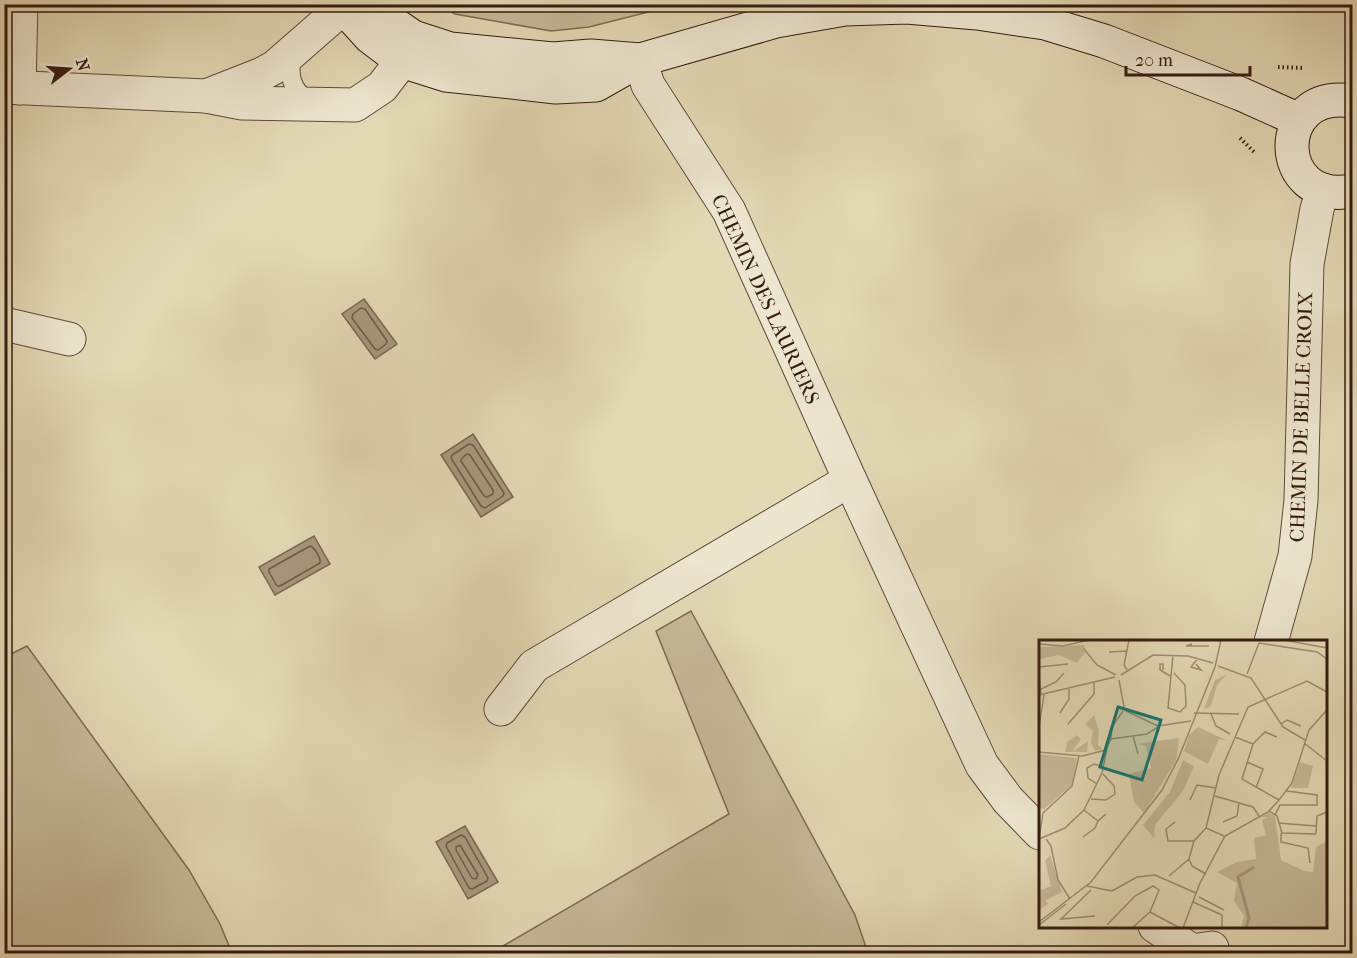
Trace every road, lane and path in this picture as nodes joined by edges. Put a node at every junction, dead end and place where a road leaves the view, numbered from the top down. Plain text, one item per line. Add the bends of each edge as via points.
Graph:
1 (21, 4) edge
2 (350, 5) edge
3 (407, 49) junction
4 (292, 54) junction
5 (640, 60) junction
6 (12, 88) edge
7 (206, 96) junction
8 (1353, 101) edge
9 (309, 103) junction
10 (1299, 120) junction
11 (1338, 190) edge
12 (4, 324) edge
13 (69, 339) dead end
14 (850, 480) junction
15 (1272, 640) edge
16 (501, 709) dead end
17 (1039, 831) edge
18 (1157, 928) edge
19 (1212, 943) edge

1 - 6 street
2 - 3 street via 387,19
2 - 4 street
3 - 5 street via 553,59 591,56
3 - 9 street via 382,87 355,105
4 - 7 street via 262,74
4 - 9 lane via 292,82
5 - 10 street via 776,21 845,9 907,7 977,13 1045,22 1104,40
5 - 14 street, CHEMIN DES LAURIERS via 648,85 729,211
6 - 7 street
7 - 9 street via 242,103
8 - 10 street via 1322,102
10 - 11 street via 1291,147 1300,173 1310,183
11 - 15 street, CHEMIN DE BELLE CROIX via 1317,210 1307,264 1298,533
12 - 13 street
14 - 16 street via 534,666
14 - 17 street, CHEMIN DES LAURIERS via 982,765 1008,800
18 - 19 street via 1192,951

